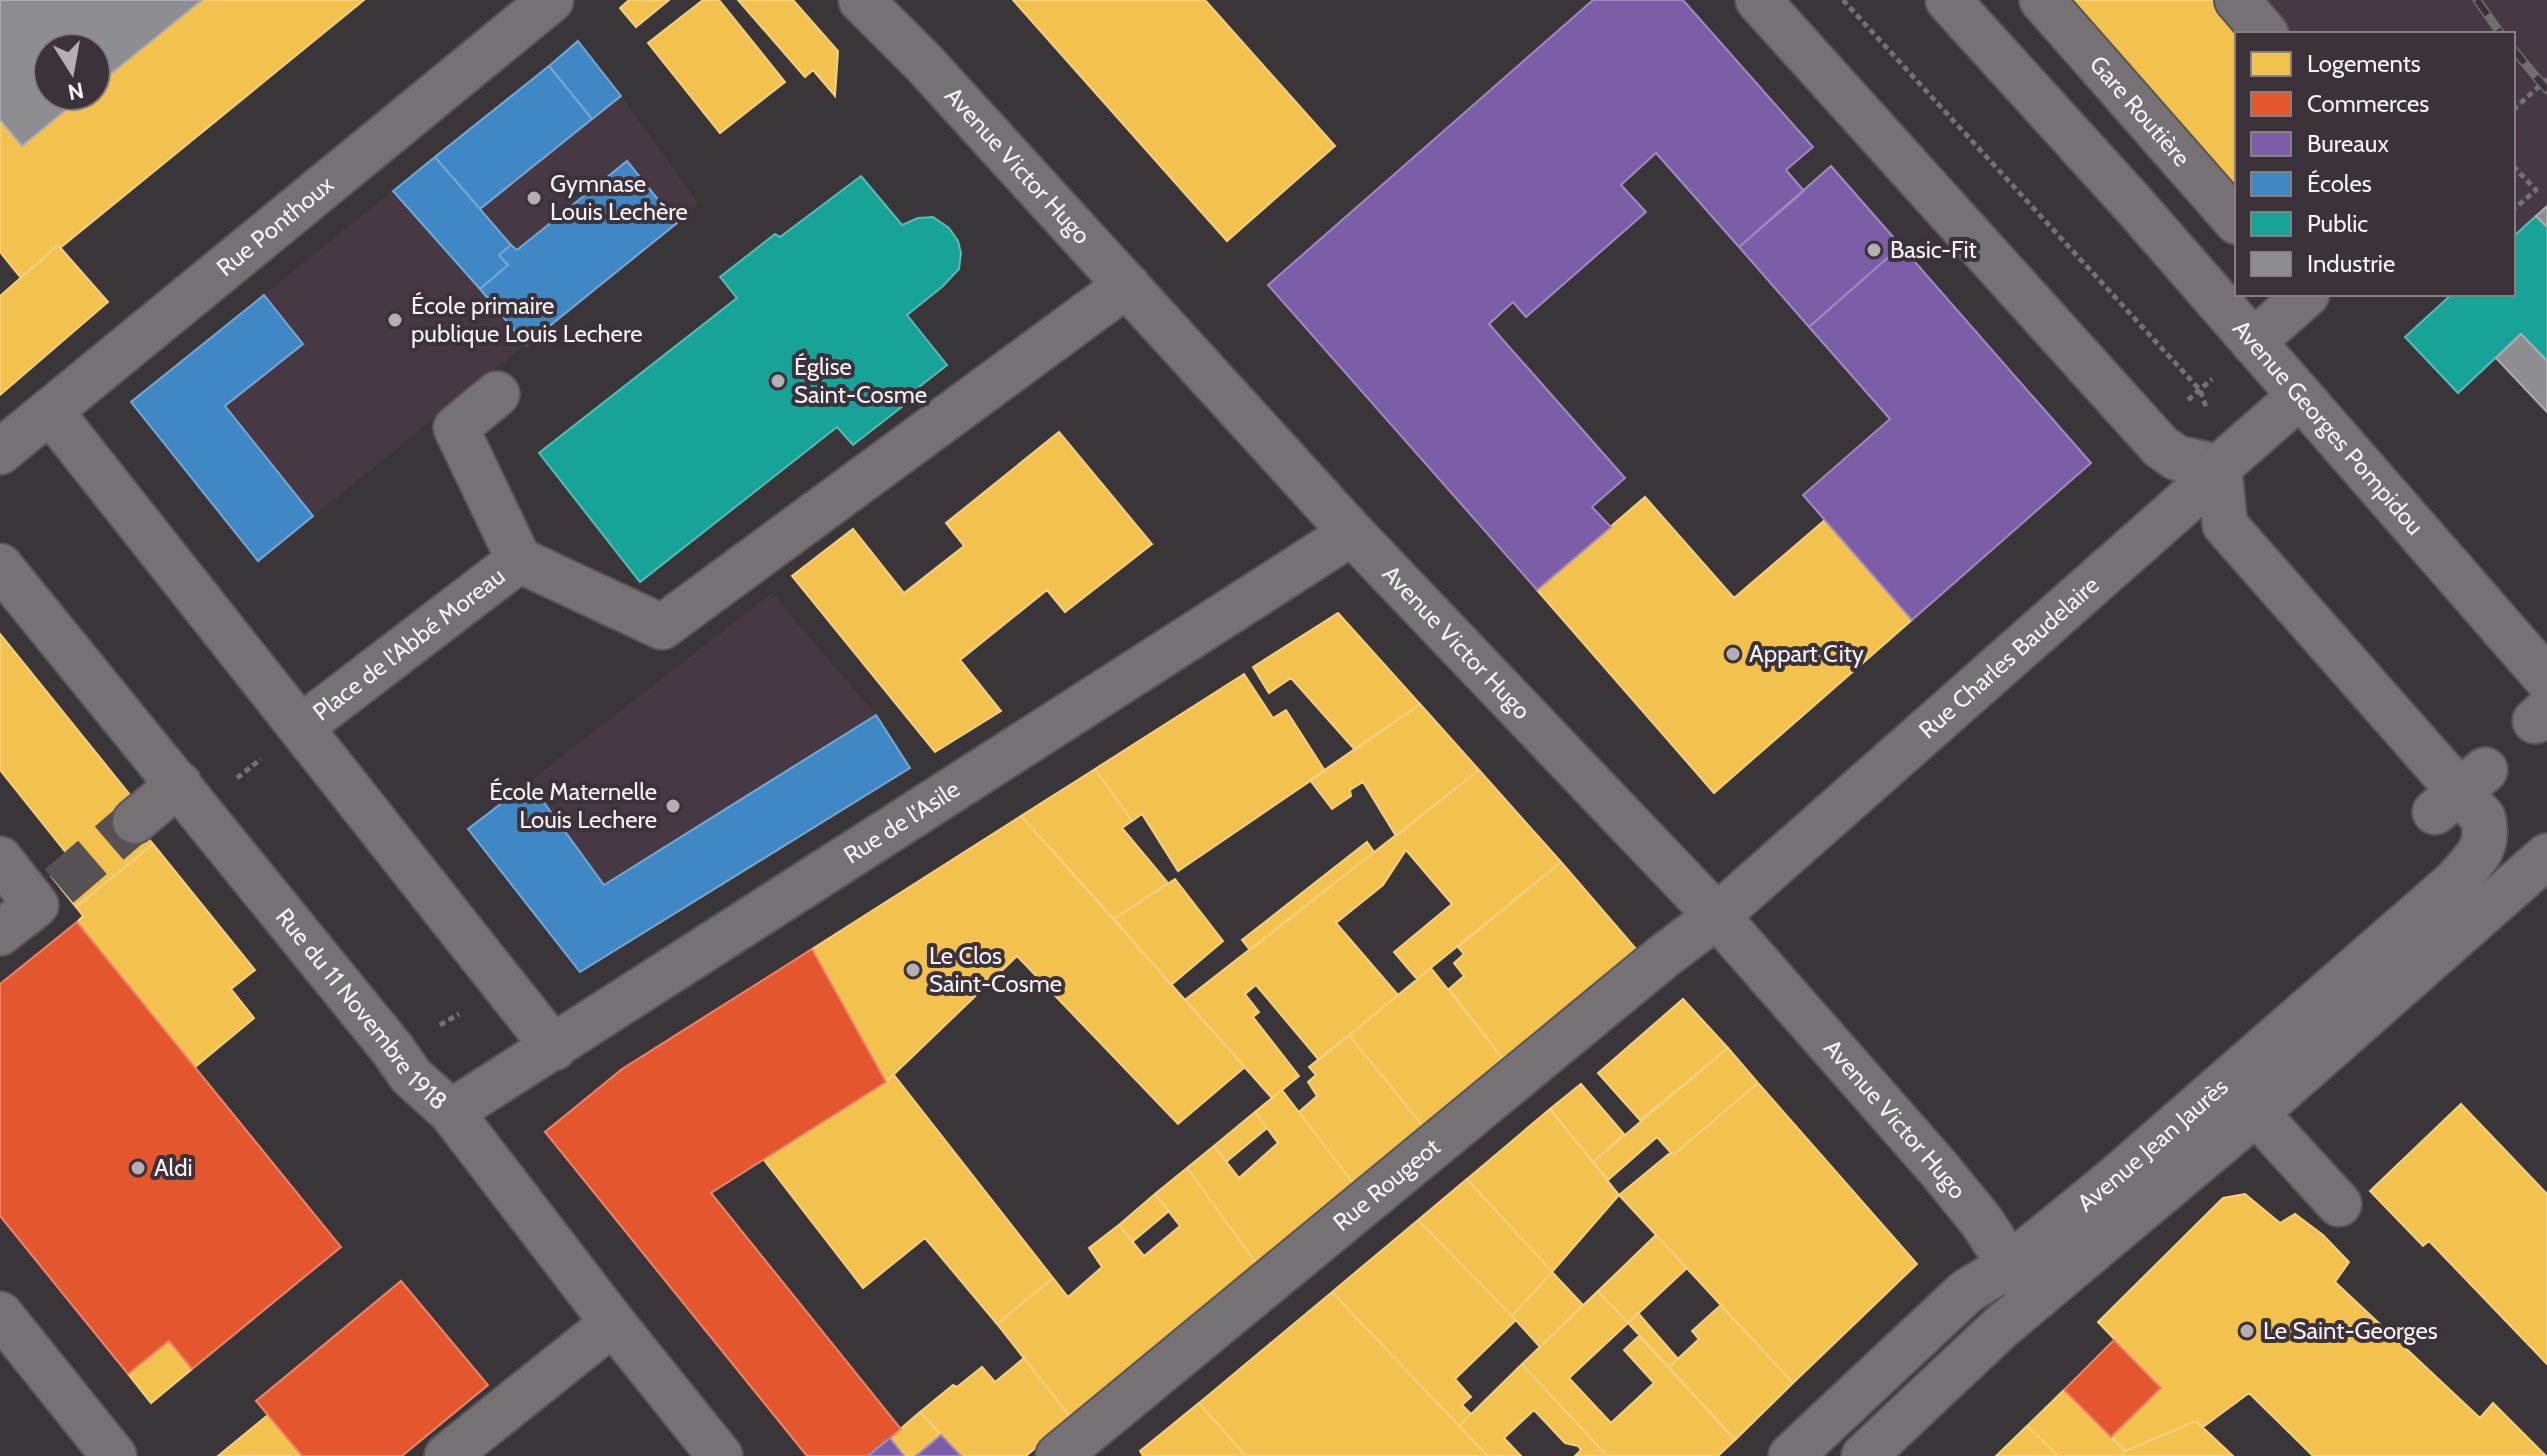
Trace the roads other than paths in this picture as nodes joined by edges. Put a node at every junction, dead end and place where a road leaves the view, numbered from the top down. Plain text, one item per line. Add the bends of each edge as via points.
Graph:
1 (551, 0) edge
2 (861, 0) edge
3 (1758, 0) edge
4 (1948, 0) edge
5 (2042, 0) edge
6 (2237, 0) edge
7 (2264, 32) edge
8 (2235, 220) edge
9 (1127, 285) junction
10 (2302, 296) edge
11 (2253, 342) junction
12 (497, 394) dead end
13 (2300, 396) junction
14 (50, 411) junction
15 (0, 452) edge
16 (2219, 467) junction
17 (1352, 533) junction
18 (519, 560) junction
19 (0, 566) edge
20 (2547, 679) edge
21 (301, 727) junction
22 (189, 797) junction
23 (135, 821) tunnel mouth
24 (2547, 856) edge
25 (0, 859) edge
26 (1717, 916) junction
27 (0, 933) edge
28 (554, 1048) junction
29 (451, 1112) junction
30 (2256, 1113) junction
31 (2339, 1204) dead end
32 (2024, 1281) junction
33 (0, 1314) edge
34 (613, 1323) junction
35 (114, 1456) edge
36 (447, 1456) edge
37 (720, 1456) edge
38 (1058, 1456) edge
39 (1791, 1456) edge
40 (1864, 1456) edge

1 - 14 street, Rue Ponthoux
2 - 9 street, Avenue Victor Hugo
3 - 16 street via 2161,447 2177,458
4 - 11 street, Avenue Georges Pompidou
5 - 8 street, Gare Routière
6 - 7 street
9 - 17 street, Avenue Victor Hugo
9 - 18 street, Place de l'Abbé Moreau via 662,627
10 - 11 street
11 - 13 street, Avenue Georges Pompidou
12 - 18 street, Place de l'Abbé Moreau via 456,428
13 - 16 street, Rue Charles Baudelaire
13 - 20 street, Avenue Georges Pompidou
14 - 15 street, Rue Ponthoux
14 - 21 street
16 - 26 street, Rue Charles Baudelaire
16 - 32 street, Avenue Jean Jaurès via 2225,525 2465,798 2487,835 2480,854 2456,881 2116,1178
17 - 26 street, Avenue Victor Hugo
17 - 28 street, Rue de l'Asile
18 - 21 street, Place de l'Abbé Moreau
19 - 22 street, Rue du 11 Novembre 1918
21 - 28 street
22 - 23 street
22 - 29 street, Rue du 11 Novembre 1918 via 411,1076
24 - 30 street, Avenue Jean Jaurès
25 - 27 street via 48,895
26 - 32 street, Avenue Victor Hugo via 1939,1169
26 - 38 street, Rue Rougeot
28 - 29 street, Rue de l'Asile
29 - 34 street, Rue du 11 Novembre 1918
30 - 31 street
30 - 32 street, Avenue Jean Jaurès
32 - 39 street, Avenue Jean Jaurès via 1967,1291
32 - 40 street, Avenue Jean Jaurès
33 - 35 street
34 - 36 street
34 - 37 street, Rue du 11 Novembre 1918

